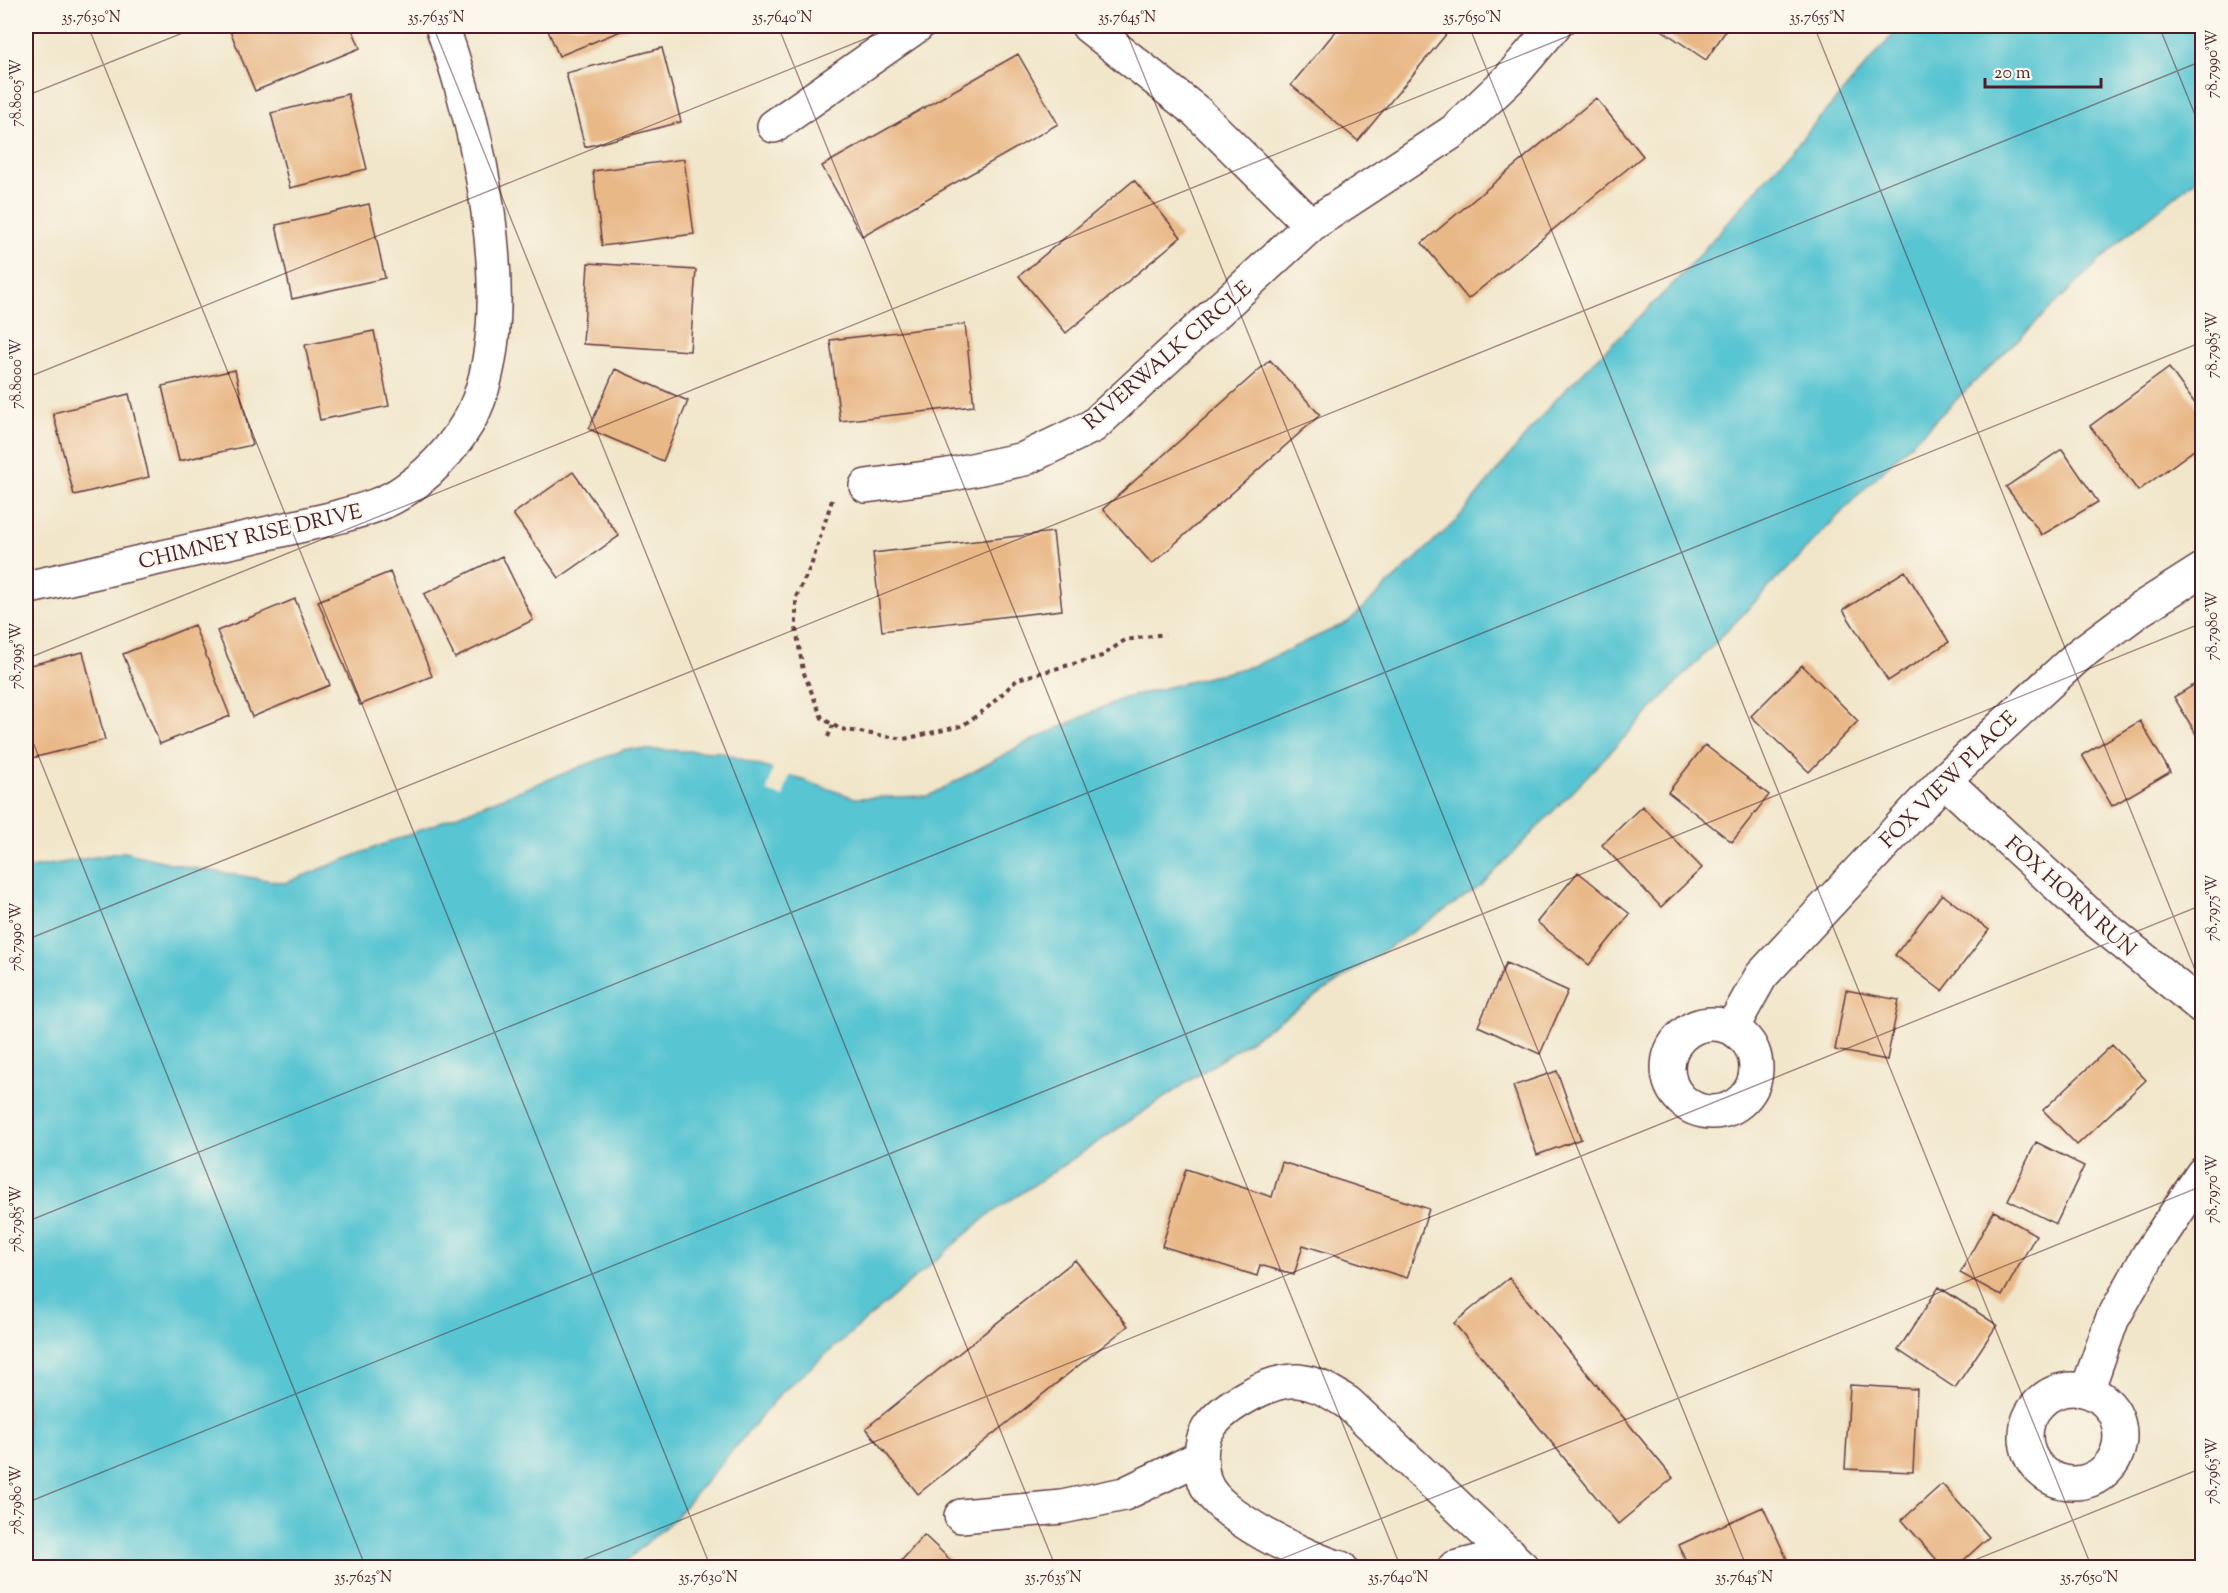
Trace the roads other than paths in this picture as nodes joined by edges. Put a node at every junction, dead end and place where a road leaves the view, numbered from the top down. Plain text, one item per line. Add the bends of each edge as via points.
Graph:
1 (442, 26) edge
2 (917, 26) edge
3 (1088, 26) edge
4 (1554, 26) edge
5 (774, 126) dead end
6 (1311, 225) junction
7 (866, 486) road end
8 (2202, 570) edge
9 (26, 588) edge
10 (1944, 780) junction
11 (2202, 1007) edge
12 (1732, 1028) dead end
13 (2202, 1174) edge
14 (2087, 1391) dead end
15 (1201, 1456) junction
16 (961, 1516) dead end
17 (1517, 1561) edge
18 (1341, 1568) edge
19 (1454, 1568) edge

1 - 9 street, CHIMNEY RISE DRIVE via 462,85 477,149 490,234 494,313 478,400 459,434 434,466 405,490 375,506
2 - 5 street
3 - 6 street via 1197,112
4 - 6 street, RIVERWALK CIRCLE via 1509,79 1454,131
6 - 7 street, RIVERWALK CIRCLE via 1093,426 1023,459 948,475
8 - 10 street, FOX VIEW PLACE via 2080,654
10 - 11 street, FOX HORN RUN via 2092,918
10 - 12 street, FOX VIEW PLACE via 1761,976
13 - 14 street via 2149,1254 2112,1320
15 - 16 street via 1124,1494 1062,1507
15 - 17 street via 1208,1430 1240,1399 1273,1385 1297,1381 1325,1388 1348,1403
15 - 18 street via 1205,1484 1221,1504 1252,1527 1320,1562
17 - 19 street

